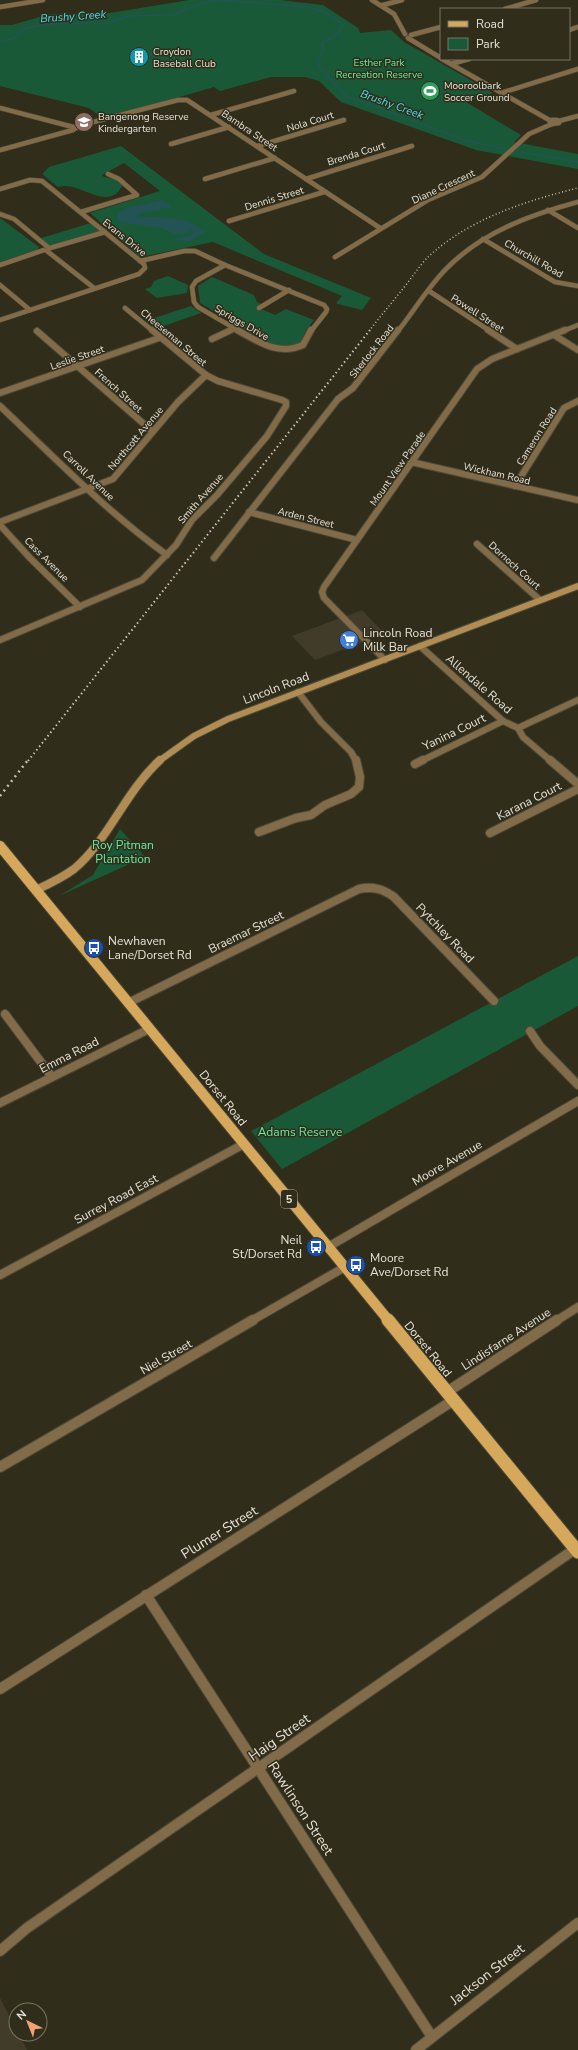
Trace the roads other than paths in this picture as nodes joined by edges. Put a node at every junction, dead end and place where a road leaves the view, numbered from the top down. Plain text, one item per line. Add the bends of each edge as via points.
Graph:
1 (43, 0) edge
2 (372, 0) edge
3 (402, 0) edge
4 (536, 0) edge
5 (383, 5) junction
6 (0, 7) edge
7 (508, 8) edge
8 (440, 27) edge
9 (408, 36) junction
10 (440, 58) edge
11 (444, 60) edge
12 (465, 60) edge
13 (451, 64) junction
14 (578, 69) edge
15 (294, 91) dead end
16 (501, 93) junction
17 (0, 108) edge
18 (211, 115) junction
19 (578, 116) edge
20 (572, 118) junction
21 (344, 120) dead end
22 (578, 121) edge
23 (552, 122) junction
24 (77, 127) junction
25 (229, 127) junction
26 (171, 144) dead end
27 (258, 146) junction
28 (412, 146) dead end
29 (0, 150) edge
30 (275, 158) junction
31 (108, 174) dead end
32 (306, 178) junction
33 (205, 179) dead end
34 (0, 189) edge
35 (324, 192) junction
36 (578, 202) edge
37 (548, 210) junction
38 (81, 212) junction
39 (0, 214) edge
40 (229, 221) dead end
41 (380, 228) junction
42 (578, 228) edge
43 (106, 232) junction
44 (484, 238) junction
45 (48, 250) junction
46 (335, 257) dead end
47 (140, 261) junction
48 (0, 265) edge
49 (225, 265) junction
50 (0, 285) edge
51 (578, 286) edge
52 (94, 288) junction
53 (289, 290) junction
54 (429, 291) junction
55 (125, 308) dead end
56 (259, 308) dead end
57 (30, 310) junction
58 (0, 320) edge
59 (578, 325) edge
60 (235, 328) junction
61 (37, 331) dead end
62 (554, 335) junction
63 (159, 338) junction
64 (212, 339) dead end
65 (517, 349) junction
66 (578, 350) edge
67 (79, 366) junction
68 (206, 376) junction
69 (0, 393) edge
70 (282, 400) joint
71 (578, 401) edge
72 (0, 406) edge
73 (152, 431) junction
74 (411, 462) junction
75 (515, 486) junction
76 (90, 489) junction
77 (578, 500) edge
78 (249, 512) junction
79 (0, 524) edge
80 (357, 540) junction
81 (477, 544) dead end
82 (167, 555) junction
83 (214, 558) dead end
84 (578, 586) edge
85 (540, 600) junction
86 (80, 606) junction
87 (0, 640) edge
88 (420, 646) junction
89 (384, 660) junction
90 (298, 692) junction
91 (578, 700) edge
92 (503, 721) junction
93 (518, 728) junction
94 (415, 764) dead end
95 (578, 784) edge
96 (578, 789) edge
97 (259, 832) dead end
98 (490, 833) dead end
99 (0, 846) edge
100 (375, 887) joint
101 (36, 890) junction
102 (494, 1001) dead end
103 (128, 1003) junction
104 (4, 1014) dead end
105 (149, 1029) junction
106 (530, 1031) dead end
107 (52, 1078) junction
108 (578, 1085) edge
109 (1, 1101) edge
110 (578, 1101) edge
111 (244, 1144) junction
112 (328, 1247) junction
113 (345, 1267) junction
114 (0, 1275) edge
115 (578, 1308) edge
116 (450, 1396) junction
117 (0, 1467) edge
118 (577, 1551) edge
119 (146, 1595) junction
120 (0, 1689) edge
121 (258, 1769) junction
122 (578, 1923) edge
123 (0, 1951) edge
124 (432, 2036) junction
125 (416, 2050) edge

1 - 6 street
2 - 5 street
3 - 5 street
4 - 7 street
5 - 9 street via 396,17 400,28
8 - 9 street
9 - 10 street
11 - 13 street
12 - 13 street
13 - 16 street
14 - 16 street
15 - 18 street
16 - 23 street
17 - 24 street
18 - 24 street, Bambra Street via 189,100 181,100
18 - 25 street, Bambra Street
19 - 20 street
20 - 22 street
20 - 23 street
21 - 27 street, Nola Court
23 - 41 street, Diane Crescent via 529,134 482,177 428,200
24 - 29 street, Bambra Street
25 - 26 street
25 - 27 street, Bambra Street
27 - 30 street, Bambra Street
28 - 32 street, Brenda Court
30 - 32 street, Bambra Street
30 - 33 street
31 - 38 street via 119,179 137,195
32 - 35 street, Bambra Street
34 - 38 street, Evans Drive via 30,180 40,180
35 - 40 street, Dennis Street
35 - 41 street, Bambra Street
36 - 37 street, Sherlock Road
37 - 42 street
37 - 44 street, Sherlock Road
38 - 43 street, Evans Drive
39 - 45 street via 11,219
41 - 46 street, Diane Crescent
43 - 45 street
43 - 47 street, Evans Drive
44 - 51 street, Churchill Road via 555,282
44 - 54 street, Sherlock Road via 452,263
45 - 48 street
45 - 52 street
47 - 49 street, Spriggs Drive via 192,250
47 - 52 street, Evans Drive via 145,266 141,272
49 - 53 street, Spriggs Drive
49 - 60 street, Spriggs Drive via 196,281 192,287 194,302
50 - 57 street
52 - 57 street, Evans Drive
53 - 56 street
53 - 60 street, Spriggs Drive via 322,304 327,309 303,345 288,350 273,349
54 - 65 street, Powell Street
54 - 78 street, Sherlock Road via 353,388 338,399
55 - 63 street, Cheeseman Street
57 - 58 street, Evans Drive
59 - 62 street, Mount View Parade
60 - 64 street
61 - 67 street, French Street
62 - 65 street, Mount View Parade
62 - 66 street
63 - 67 street, Leslie Street
63 - 68 street, Cheeseman Street
65 - 74 street, Mount View Parade via 477,368
67 - 69 street, Leslie Street
67 - 73 street, French Street
68 - 70 street, Cheeseman Street
68 - 73 street, Northcott Avenue
70 - 82 street, Smith Avenue via 286,402 286,406 267,436 192,520
71 - 75 street, Cameron Road via 564,408
72 - 76 street, Carroll Avenue
73 - 76 street, Northcott Avenue via 113,479
74 - 75 street, Wickham Road
74 - 80 street, Mount View Parade
75 - 77 street, Wickham Road
76 - 79 street, Northcott Avenue
76 - 82 street, Carroll Avenue via 146,540
78 - 80 street, Arden Street
78 - 83 street, Sherlock Road
79 - 86 street, Cass Avenue via 30,558
80 - 89 street, Mount View Parade via 324,587 322,595
81 - 85 street, Dornoch Court
82 - 86 street, Smith Avenue via 142,580
84 - 85 main road, Lincoln Road
85 - 88 main road, Lincoln Road
86 - 87 street, Smith Avenue
88 - 89 main road, Lincoln Road
88 - 92 street, Allendale Road
89 - 90 main road, Lincoln Road
90 - 97 street via 332,734 350,748 358,766 359,787 351,794 325,805 311,815
90 - 101 main road, Lincoln Road via 217,724 196,734 170,752 138,783 99,841 81,862 61,878
91 - 93 street
92 - 93 street, Allendale Road
92 - 94 street, Yanina Court
93 - 95 street, Allendale Road via 523,736
96 - 98 street, Karana Court
99 - 101 main road, Dorset Road / 5
100 - 102 street, Pytchley Road via 394,897
100 - 103 street, Braemar Street via 359,889
101 - 103 main road, Dorset Road / 5
103 - 105 main road, Dorset Road / 5
104 - 107 street
105 - 107 street, Emma Road
105 - 111 main road, Dorset Road / 5
106 - 108 street via 540,1046
107 - 109 street, Emma Road
110 - 112 street, Moore Avenue
111 - 112 main road, Dorset Road / 5
111 - 114 street, Surrey Road East
112 - 113 main road, Dorset Road / 5
113 - 116 main road, Dorset Road / 5
113 - 117 street, Niel Street
115 - 116 street, Lindisfarne Avenue
116 - 118 main road, Dorset Road / 5
116 - 119 street, Plumer Street
118 - 121 street, Haig Street
119 - 120 street, Plumer Street
119 - 121 street, Rawlinson Street
121 - 123 street, Haig Street via 27,1928
121 - 124 street, Rawlinson Street
122 - 124 street, Jackson Street
124 - 125 street, Jackson Street

